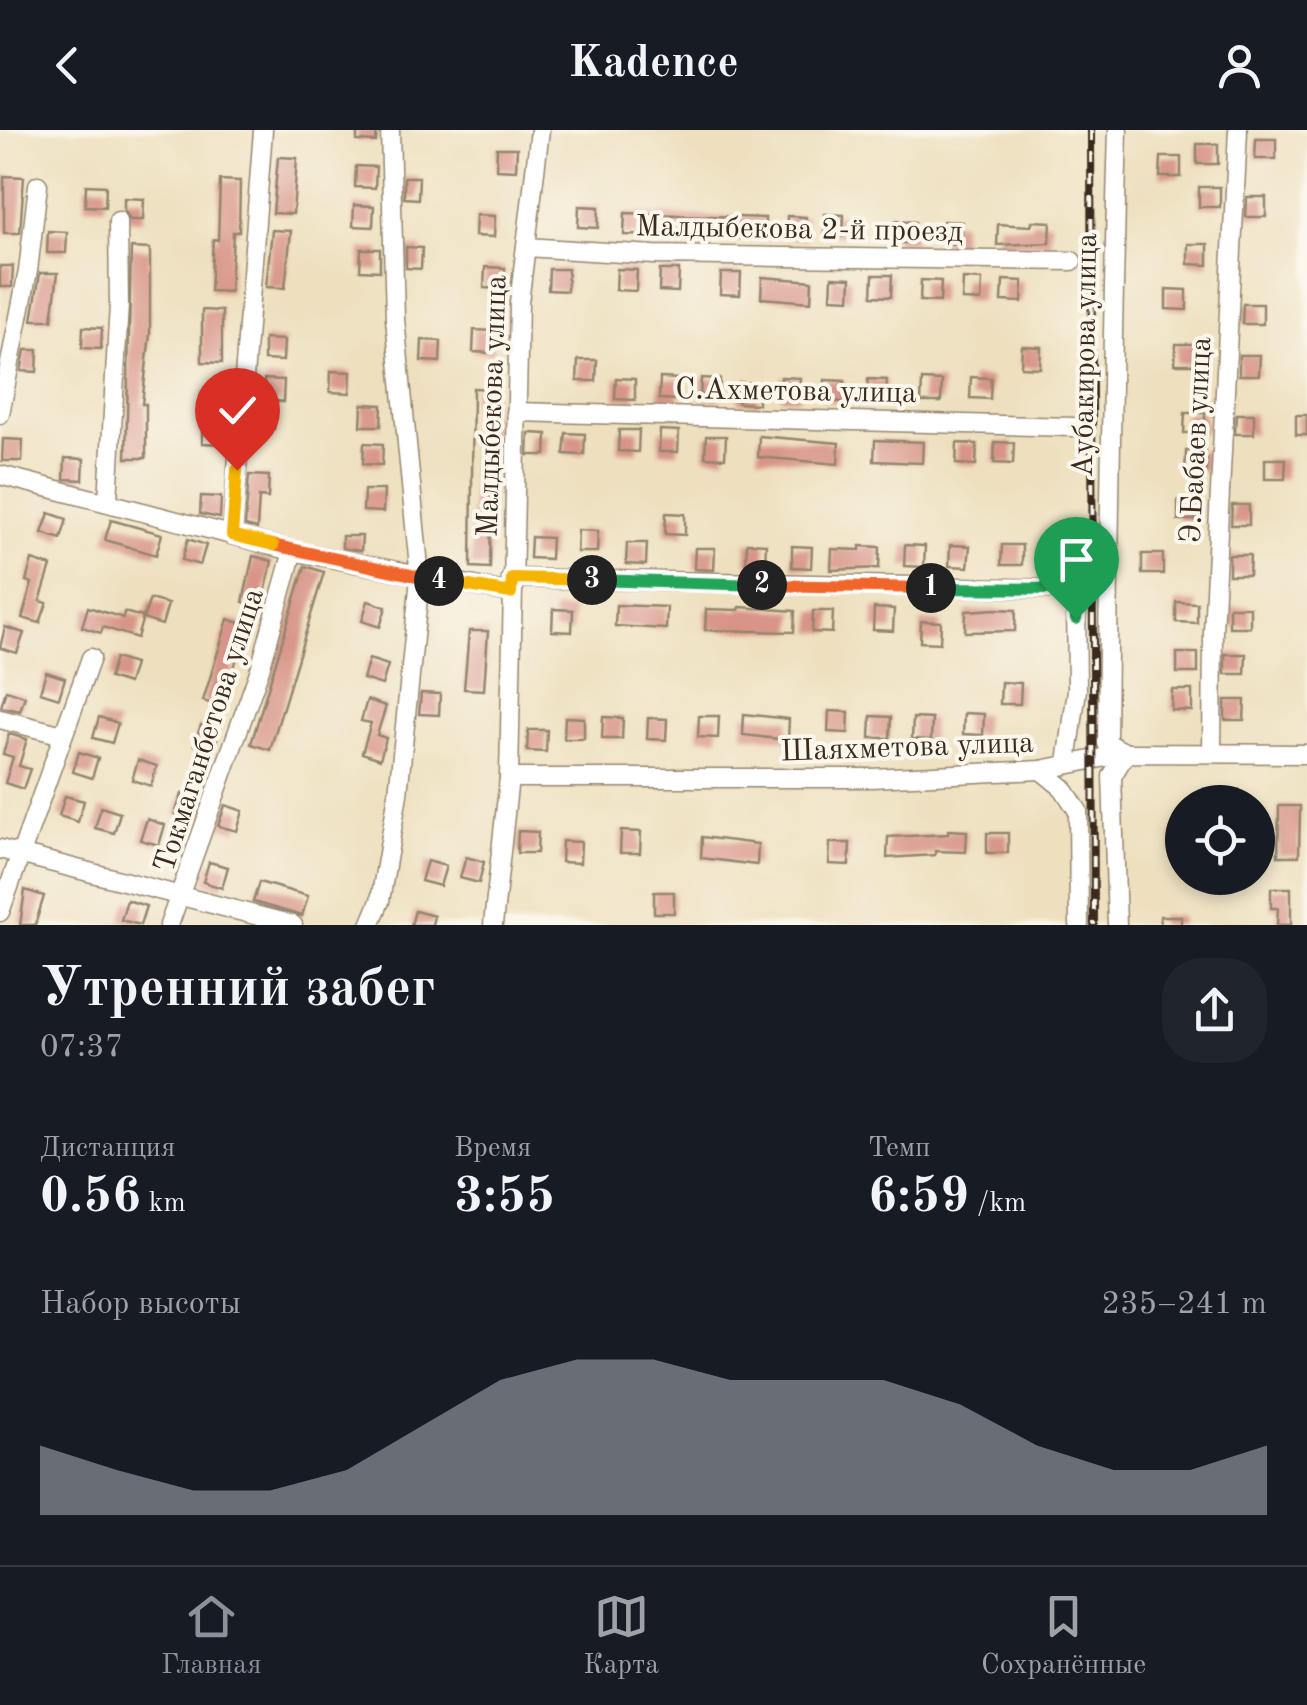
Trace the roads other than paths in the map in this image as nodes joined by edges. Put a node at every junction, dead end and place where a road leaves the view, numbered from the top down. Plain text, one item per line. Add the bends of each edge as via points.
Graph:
1 (263, 130) edge
2 (390, 130) edge
3 (540, 130) edge
4 (1118, 130) edge
5 (1238, 130) edge
6 (38, 185) dead end
7 (118, 220) dead end
8 (526, 248) junction
9 (1072, 261) dead end
10 (516, 412) junction
11 (0, 414) edge
12 (1074, 427) dead end
13 (0, 475) edge
14 (108, 502) junction
15 (232, 535) junction
16 (293, 550) junction
17 (420, 578) junction
18 (511, 585) junction
19 (91, 658) dead end
20 (0, 720) edge
21 (64, 735) junction
22 (1126, 753) junction
23 (1212, 753) junction
24 (1307, 754) edge
25 (1067, 762) junction
26 (1041, 770) junction
27 (509, 778) junction
28 (0, 849) edge
29 (22, 855) junction
30 (181, 897) junction
31 (0, 912) edge
32 (169, 925) edge
33 (294, 925) edge
34 (370, 925) edge
35 (493, 925) edge
36 (1079, 925) edge
37 (1117, 925) edge

1 - 15 street
2 - 17 street via 396,319
3 - 8 street, Малдыбекова улица
4 - 22 street, Аубакирова улица via 1107,744
5 - 23 street, Э.Бабаев улица
6 - 11 street
7 - 14 street
8 - 9 street, Малдыбекова 2-й проезд
8 - 10 street, Малдыбекова улица
10 - 12 street, С.Ахметова улица
10 - 18 street, Малдыбекова улица
13 - 14 street
14 - 15 street
15 - 16 street
16 - 17 street
16 - 30 street, Токмаганбетова улица via 260,669
17 - 18 street
17 - 34 street via 398,794
18 - 25 street via 1076,594 1077,690
18 - 27 street, Малдыбекова улица
19 - 21 street
20 - 21 street
21 - 29 street
22 - 23 street, Шаяхметова улица
22 - 25 street, Шаяхметова улица
22 - 37 street via 1112,776
23 - 24 street, Шаяхметова улица
25 - 26 street, Шаяхметова улица
26 - 27 street, Шаяхметова улица via 872,778
26 - 36 street via 1078,811
27 - 35 street, Малдыбекова улица
28 - 29 street
29 - 30 street
29 - 31 street
30 - 32 street, Токмаганбетова улица
30 - 33 street

